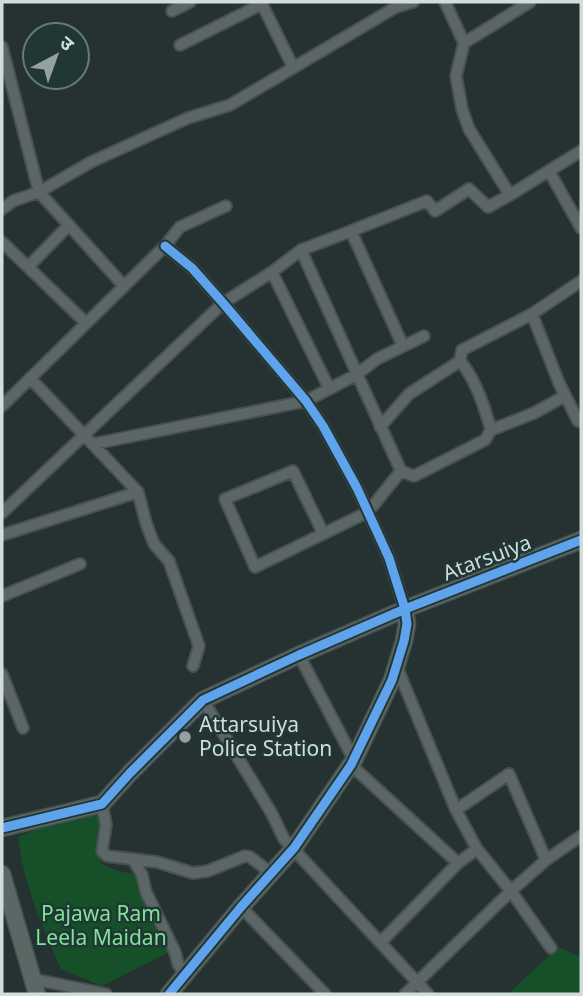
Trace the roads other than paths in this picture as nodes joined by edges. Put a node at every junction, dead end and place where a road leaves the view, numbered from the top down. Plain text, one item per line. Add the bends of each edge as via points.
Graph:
1 (190, 2) edge
2 (414, 2) edge
3 (445, 2) edge
4 (530, 2) edge
5 (262, 3) edge
6 (172, 11) dead end
7 (464, 43) junction
8 (180, 45) dead end
9 (2, 47) edge
10 (293, 67) junction
11 (581, 151) edge
12 (549, 171) junction
13 (38, 192) junction
14 (510, 195) junction
15 (226, 206) dead end
16 (2, 209) edge
17 (69, 225) junction
18 (581, 228) edge
19 (351, 231) junction
20 (2, 242) edge
21 (165, 246) junction
22 (301, 250) junction
23 (28, 267) junction
24 (272, 272) junction
25 (581, 281) edge
26 (124, 286) junction
27 (223, 303) junction
28 (532, 314) junction
29 (86, 323) junction
30 (424, 336) dead end
31 (404, 346) junction
32 (460, 360) junction
33 (356, 375) junction
34 (30, 378) junction
35 (329, 388) junction
36 (565, 396) junction
37 (306, 401) junction
38 (2, 405) edge
39 (578, 421) dead end
40 (380, 427) junction
41 (491, 430) junction
42 (83, 434) junction
43 (93, 444) junction
44 (401, 471) junction
45 (138, 492) junction
46 (368, 512) junction
47 (2, 513) edge
48 (323, 533) junction
49 (2, 535) edge
50 (581, 540) edge
51 (80, 564) dead end
52 (2, 596) edge
53 (405, 609) junction
54 (299, 655) junction
55 (396, 665) junction
56 (192, 667) dead end
57 (2, 674) edge
58 (203, 700) junction
59 (23, 728) dead end
60 (353, 762) junction
61 (102, 804) junction
62 (456, 810) junction
63 (2, 828) edge
64 (581, 836) edge
65 (294, 848) junction
66 (477, 849) junction
67 (133, 859) junction
68 (546, 860) junction
69 (458, 863) junction
70 (271, 873) junction
71 (2, 874) edge
72 (511, 891) junction
73 (241, 907) junction
74 (380, 942) junction
75 (551, 948) dead end
76 (185, 975) junction
77 (417, 982) junction
78 (35, 986) edge
79 (106, 994) edge
80 (169, 994) edge
81 (325, 994) edge
82 (405, 994) edge
83 (428, 994) edge

1 - 6 street
2 - 10 street via 396,7
3 - 7 street
4 - 7 street
5 - 8 street
5 - 10 street
7 - 14 street via 456,76 462,109 469,129
9 - 13 street
10 - 13 street via 230,105 188,118
11 - 12 street
12 - 14 street
12 - 18 street
13 - 16 street
13 - 17 street
14 - 19 street via 488,207 469,189 435,211 427,201
15 - 21 street via 180,227
17 - 23 street
17 - 26 street
19 - 22 street
19 - 31 street
20 - 23 street
21 - 26 street
21 - 27 street
22 - 24 street
22 - 33 street
23 - 29 street
24 - 27 street
24 - 35 street
25 - 28 street
26 - 29 street
27 - 37 street
27 - 42 street
28 - 32 street via 463,350
28 - 36 street
29 - 34 street
30 - 31 street
31 - 33 street
32 - 40 street via 409,394
32 - 41 street
33 - 35 street
33 - 40 street
34 - 38 street
34 - 42 street
35 - 37 street
36 - 39 street
36 - 41 street
37 - 43 street
37 - 46 street
40 - 44 street
41 - 44 street via 485,440 414,476
42 - 43 street
42 - 47 street
43 - 45 street
44 - 46 street
45 - 49 street
45 - 56 street via 146,523 169,561 199,646
46 - 48 street
46 - 53 street
48 - 48 street via 255,567 225,499 293,471
50 - 53 street, Atarsuiya
51 - 52 street
53 - 54 street, Atarsuiya
53 - 55 street via 407,624
54 - 58 street, Atarsuiya
54 - 60 street
55 - 60 street
55 - 62 street
57 - 59 street
58 - 61 street, Atarsuiya
58 - 65 street via 284,839
60 - 65 street
60 - 69 street
61 - 63 street
61 - 67 street via 106,825 102,851 107,856
62 - 66 street
62 - 68 street via 509,774
64 - 68 street
65 - 70 street
65 - 74 street
66 - 69 street
66 - 72 street
67 - 70 street via 193,873 245,856
67 - 76 street
68 - 72 street
69 - 74 street
70 - 73 street
71 - 78 street
72 - 75 street
72 - 77 street
73 - 76 street
73 - 81 street
74 - 77 street
76 - 80 street
77 - 82 street
77 - 83 street
78 - 79 street

